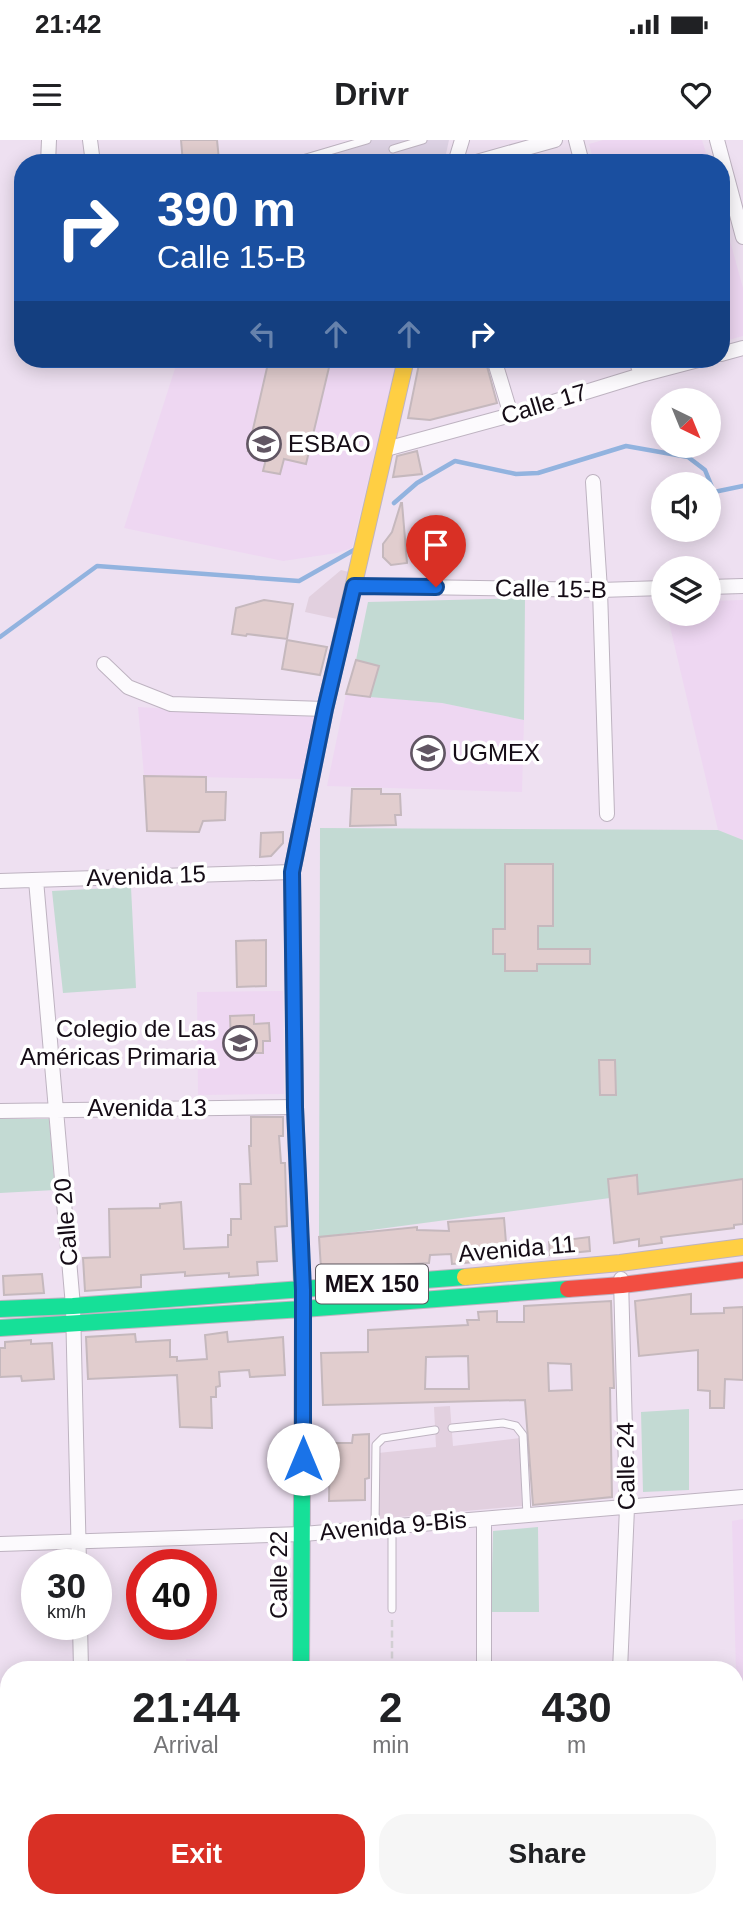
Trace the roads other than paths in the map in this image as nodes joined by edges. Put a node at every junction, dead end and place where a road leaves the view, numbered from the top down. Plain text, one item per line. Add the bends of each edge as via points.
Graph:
1 (367, 140) edge
2 (423, 140) edge
3 (555, 140) edge
4 (393, 149) dead end
5 (320, 154) edge
6 (505, 154) edge
7 (730, 188) edge
8 (743, 237) edge
9 (404, 368) edge
10 (497, 368) edge
11 (638, 368) edge
12 (665, 368) edge
13 (640, 374) junction
14 (511, 415) junction
15 (386, 449) junction
16 (593, 482) dead end
17 (354, 586) junction
18 (743, 586) edge
19 (721, 587) edge
20 (651, 588) edge
21 (600, 590) junction
22 (104, 664) dead end
23 (325, 709) junction
24 (607, 814) dead end
25 (292, 872) junction
26 (36, 880) junction
27 (0, 881) edge
28 (295, 1107) junction
29 (57, 1109) junction
30 (0, 1111) edge
31 (743, 1248) edge
32 (620, 1264) junction
33 (743, 1270) edge
34 (449, 1278) junction
35 (622, 1285) junction
36 (303, 1290) junction
37 (225, 1295) junction
38 (449, 1298) junction
39 (73, 1306) junction
40 (0, 1309) edge
41 (303, 1309) junction
42 (225, 1313) junction
43 (74, 1324) junction
44 (0, 1328) edge
45 (452, 1428) dead end
46 (435, 1430) dead end
47 (743, 1497) edge
48 (627, 1508) junction
49 (527, 1516) junction
50 (484, 1519) junction
51 (392, 1527) junction
52 (374, 1528) junction
53 (303, 1534) junction
54 (79, 1542) junction
55 (0, 1544) edge
56 (79, 1549) edge
57 (392, 1609) road end
58 (80, 1640) edge
59 (81, 1661) edge
60 (301, 1661) edge
61 (484, 1661) edge
62 (620, 1661) edge

1 - 5 lane
2 - 4 lane
3 - 6 street
7 - 8 street
9 - 15 main road, Calle 22
10 - 14 street
11 - 13 street
12 - 13 street, Calle 17
13 - 14 street, Calle 17
14 - 15 street, Calle 17
15 - 17 main road, Calle 22
16 - 21 street
17 - 21 street, Calle 15-B
17 - 23 main road, Calle 22
18 - 19 street
20 - 21 street, Calle 15-B
21 - 24 street
22 - 23 street via 128,687 171,705
23 - 25 main road, Calle 22
25 - 26 street, Avenida 15
25 - 28 main road, Calle 22
26 - 27 street, Avenida 15
26 - 29 street, Calle 20
28 - 29 street, Avenida 13
28 - 36 main road, Calle 22
29 - 30 street, Avenida 13
29 - 39 street, Calle 20
31 - 32 main road, Avenida 11 / MEX 150
32 - 34 main road, Avenida 11 / MEX 150
32 - 35 street, Calle 24
33 - 35 main road, Avenida 11 / MEX 150
34 - 36 main road, Avenida 11 / MEX 150
34 - 38 main road
35 - 38 main road, Avenida 11 / MEX 150
35 - 48 street, Calle 24
36 - 37 main road, Avenida 11 / MEX 150
36 - 41 main road, Calle 22
37 - 39 main road, Avenida 11 / MEX 150
37 - 42 main road
38 - 41 main road, Avenida 11 / MEX 150
39 - 40 main road, Avenida 11 / MEX 150
39 - 43 street, Calle 20
41 - 42 main road, Avenida 11 / MEX 150
41 - 53 main road, Calle 22
42 - 43 main road, Avenida 11 / MEX 150
43 - 44 main road, Avenida 11 / MEX 150
43 - 54 street, Calle 20
45 - 49 lane via 516,1426 523,1435
46 - 52 lane via 383,1438 376,1445
47 - 48 street, Avenida 9-Bis
48 - 49 street, Avenida 9-Bis
48 - 62 street, Calle 24
49 - 50 street, Avenida 9-Bis
50 - 51 street, Avenida 9-Bis
50 - 61 street
51 - 52 street, Avenida 9-Bis
51 - 57 lane
52 - 53 street, Avenida 9-Bis
53 - 54 street, Avenida 9-Bis
53 - 60 main road, Calle 22
54 - 55 street, Avenida 9-Bis
54 - 56 street, Calle 20
58 - 59 street

